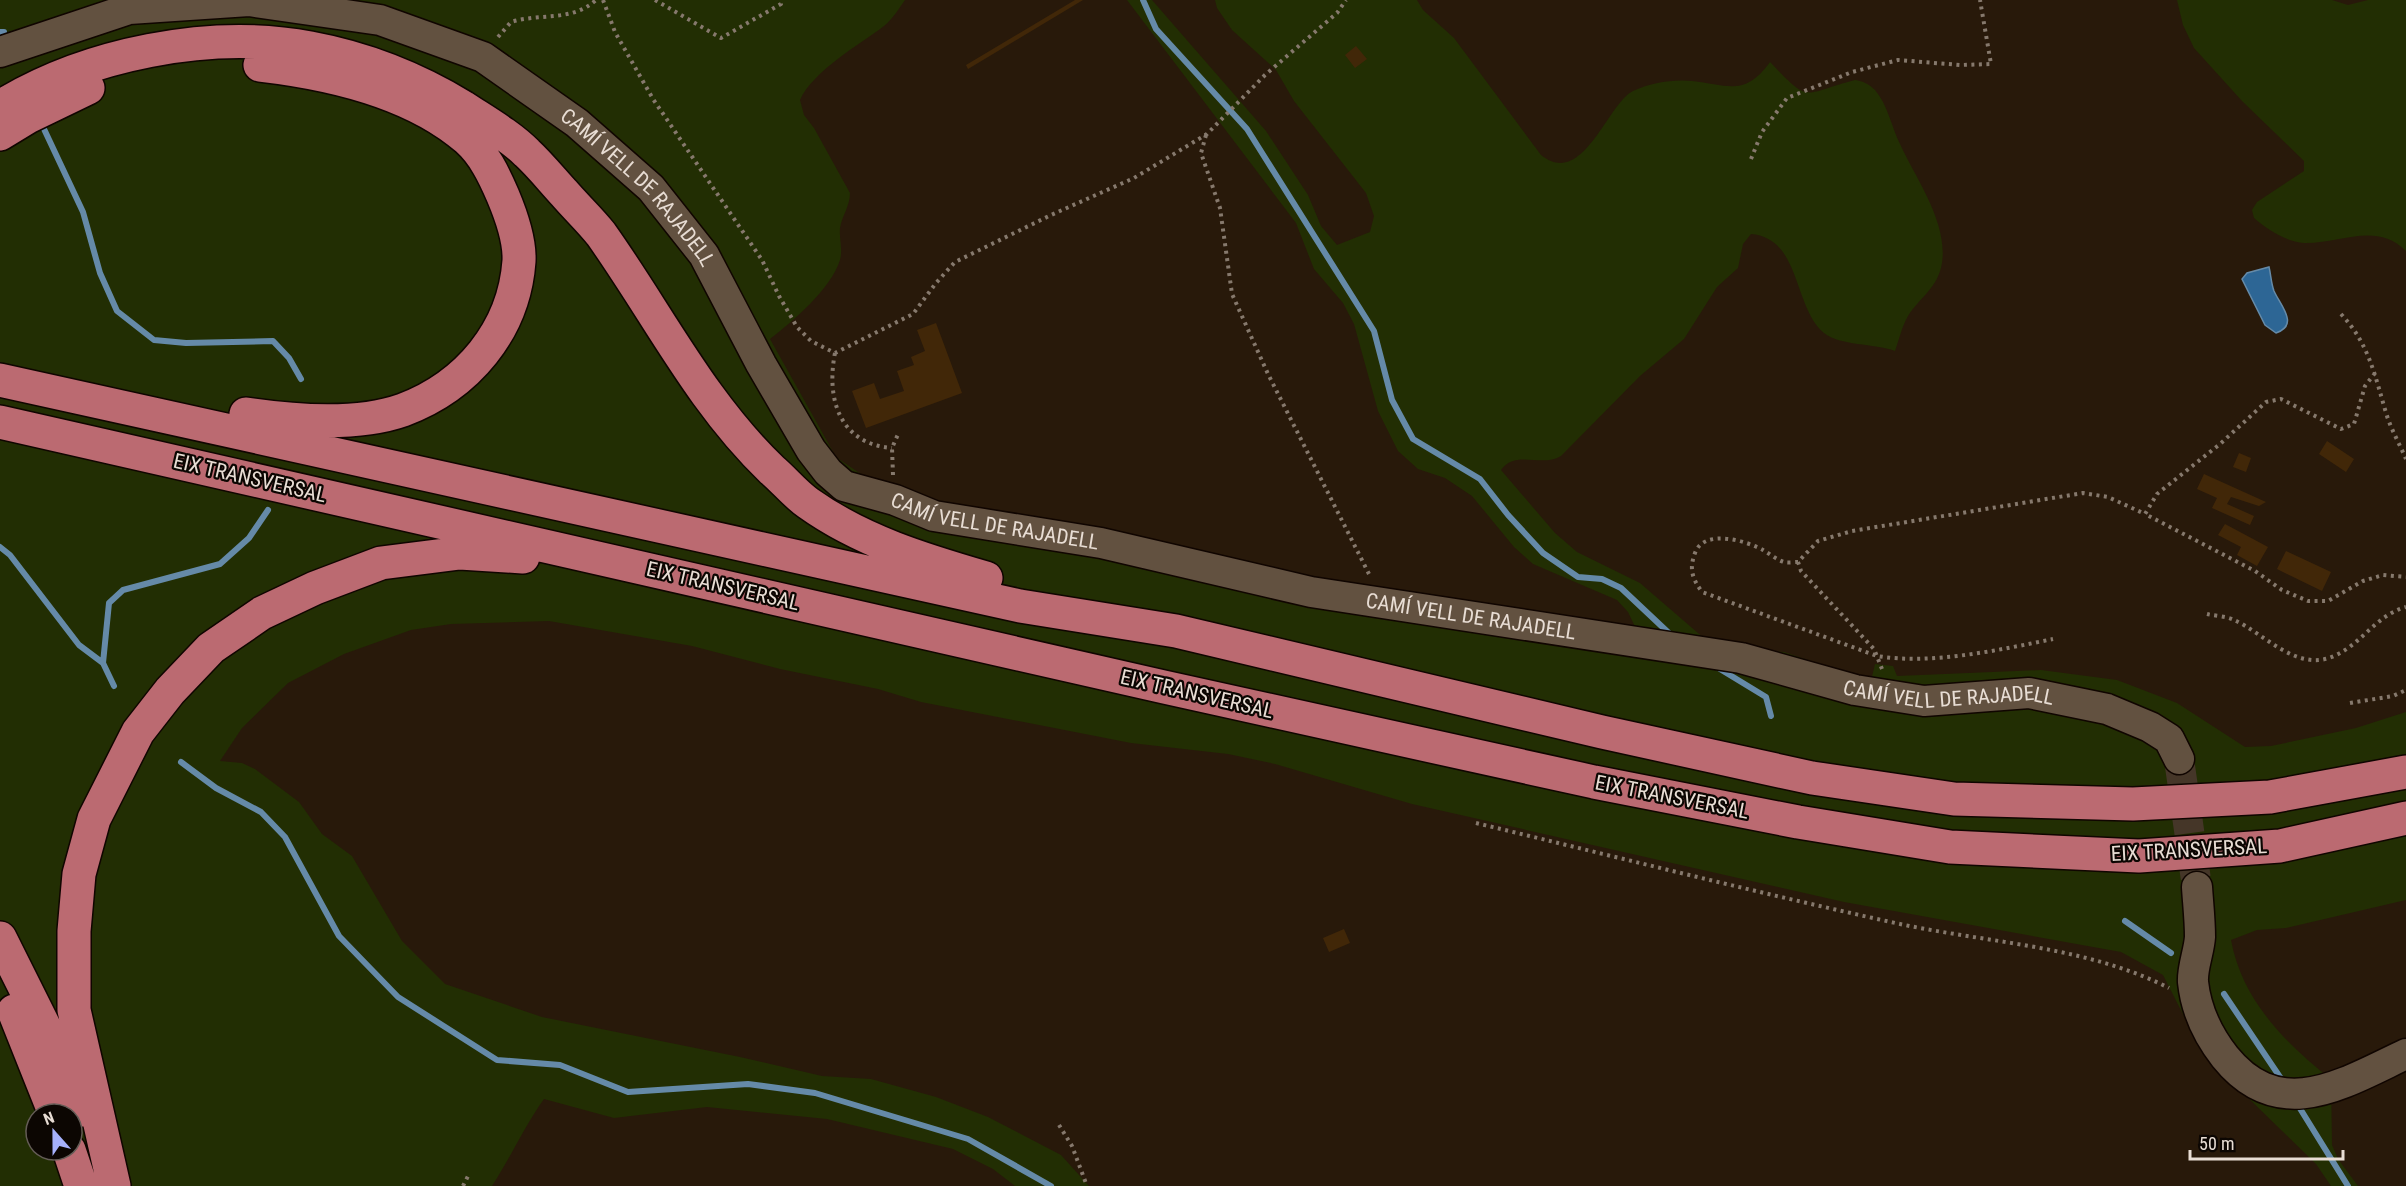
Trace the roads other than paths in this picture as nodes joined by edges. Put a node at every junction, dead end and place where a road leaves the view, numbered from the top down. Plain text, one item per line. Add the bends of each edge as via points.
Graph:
1 (0, 52) edge
2 (0, 107) edge
3 (0, 134) edge
4 (0, 380) edge
5 (146, 412) junction
6 (0, 422) edge
7 (670, 574) junction
8 (1176, 631) junction
9 (2179, 759) tunnel mouth
10 (2406, 772) edge
11 (2406, 818) edge
12 (2197, 887) tunnel mouth
13 (0, 938) edge
14 (0, 982) edge
15 (0, 1016) edge
16 (2406, 1054) edge
17 (48, 1102) edge
18 (50, 1102) edge
19 (73, 1162) edge
20 (81, 1186) edge
21 (114, 1186) edge

1 - 9 street, CAMÍ VELL DE RAJADELL via 129,9 249,1 380,20 483,57 576,123 651,188 704,255 761,364 828,472 844,486 934,516 1101,543 1311,592 1741,658 1854,690 1924,700 2029,693 2107,709 2150,727 2169,739
2 - 8 highway via 80,68 155,50 238,41 310,48 427,85 526,151 599,232 697,382 742,441 806,502 861,534 921,559
3 - 5 highway via 88,88 156,71 238,63 302,70 369,87 420,109 466,139 497,182 511,216 519,260 513,292 498,335 471,369 429,398 401,411 349,419 294,421 196,407
4 - 5 highway, EIX TRANSVERSAL
5 - 8 highway, EIX TRANSVERSAL via 1020,606
6 - 7 highway, EIX TRANSVERSAL
7 - 11 highway, EIX TRANSVERSAL via 1594,782 1950,847 2139,856 2280,846
7 - 21 highway via 566,567 514,555 460,553 381,563 262,613 211,648 170,691 138,732 94,819 79,874 74,1010
8 - 10 highway, EIX TRANSVERSAL via 1812,778 1954,799 2133,804 2270,797
12 - 16 street via 2200,936 2193,978 2196,1002 2208,1031 2229,1062 2252,1082 2275,1092 2306,1093 2338,1087
13 - 21 highway via 49,1036
14 - 18 highway
15 - 17 highway
19 - 20 highway

